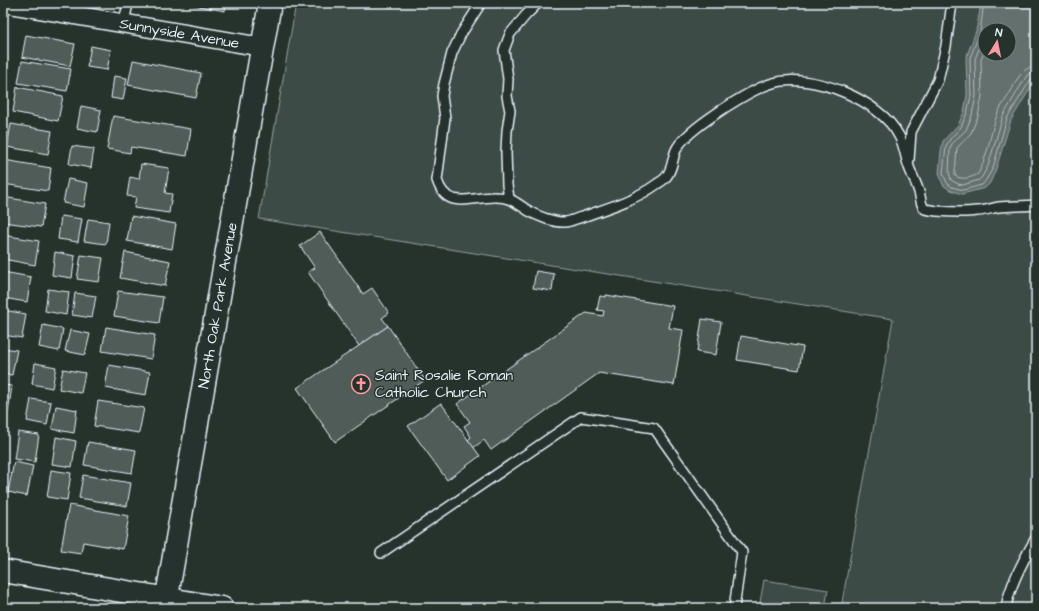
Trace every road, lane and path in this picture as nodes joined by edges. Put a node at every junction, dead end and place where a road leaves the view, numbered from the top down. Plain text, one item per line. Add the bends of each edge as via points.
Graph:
1 (3, 3) edge
2 (128, 3) edge
3 (270, 3) edge
4 (481, 3) edge
5 (538, 3) edge
6 (952, 3) edge
7 (124, 23) junction
8 (262, 47) junction
9 (909, 166) junction
10 (509, 198) junction
11 (1036, 205) edge
12 (1036, 538) edge
13 (381, 553) dead end
14 (3, 572) edge
15 (166, 603) edge
16 (222, 608) edge
17 (734, 608) edge
18 (1006, 608) edge

1 - 7 street, Sunnyside Avenue
2 - 7 lane
3 - 8 street, North Oak Park Avenue
4 - 10 lane via 452,52 444,84 442,96 445,118 437,180 440,190 454,199 472,200 497,196
5 - 10 lane via 510,34 504,50 510,111 506,152
6 - 9 lane via 938,80 911,132
7 - 8 street, Sunnyside Avenue
8 - 15 street, North Oak Park Avenue
9 - 10 lane via 900,136 875,108 843,90 811,82 787,81 772,83 756,90 716,113 684,138 676,150 666,178 645,192 608,208 565,222 530,212
9 - 11 lane via 926,210 978,211
12 - 18 lane via 1015,580
13 - 17 lane via 581,418 654,428 742,552
14 - 15 street
15 - 16 street

